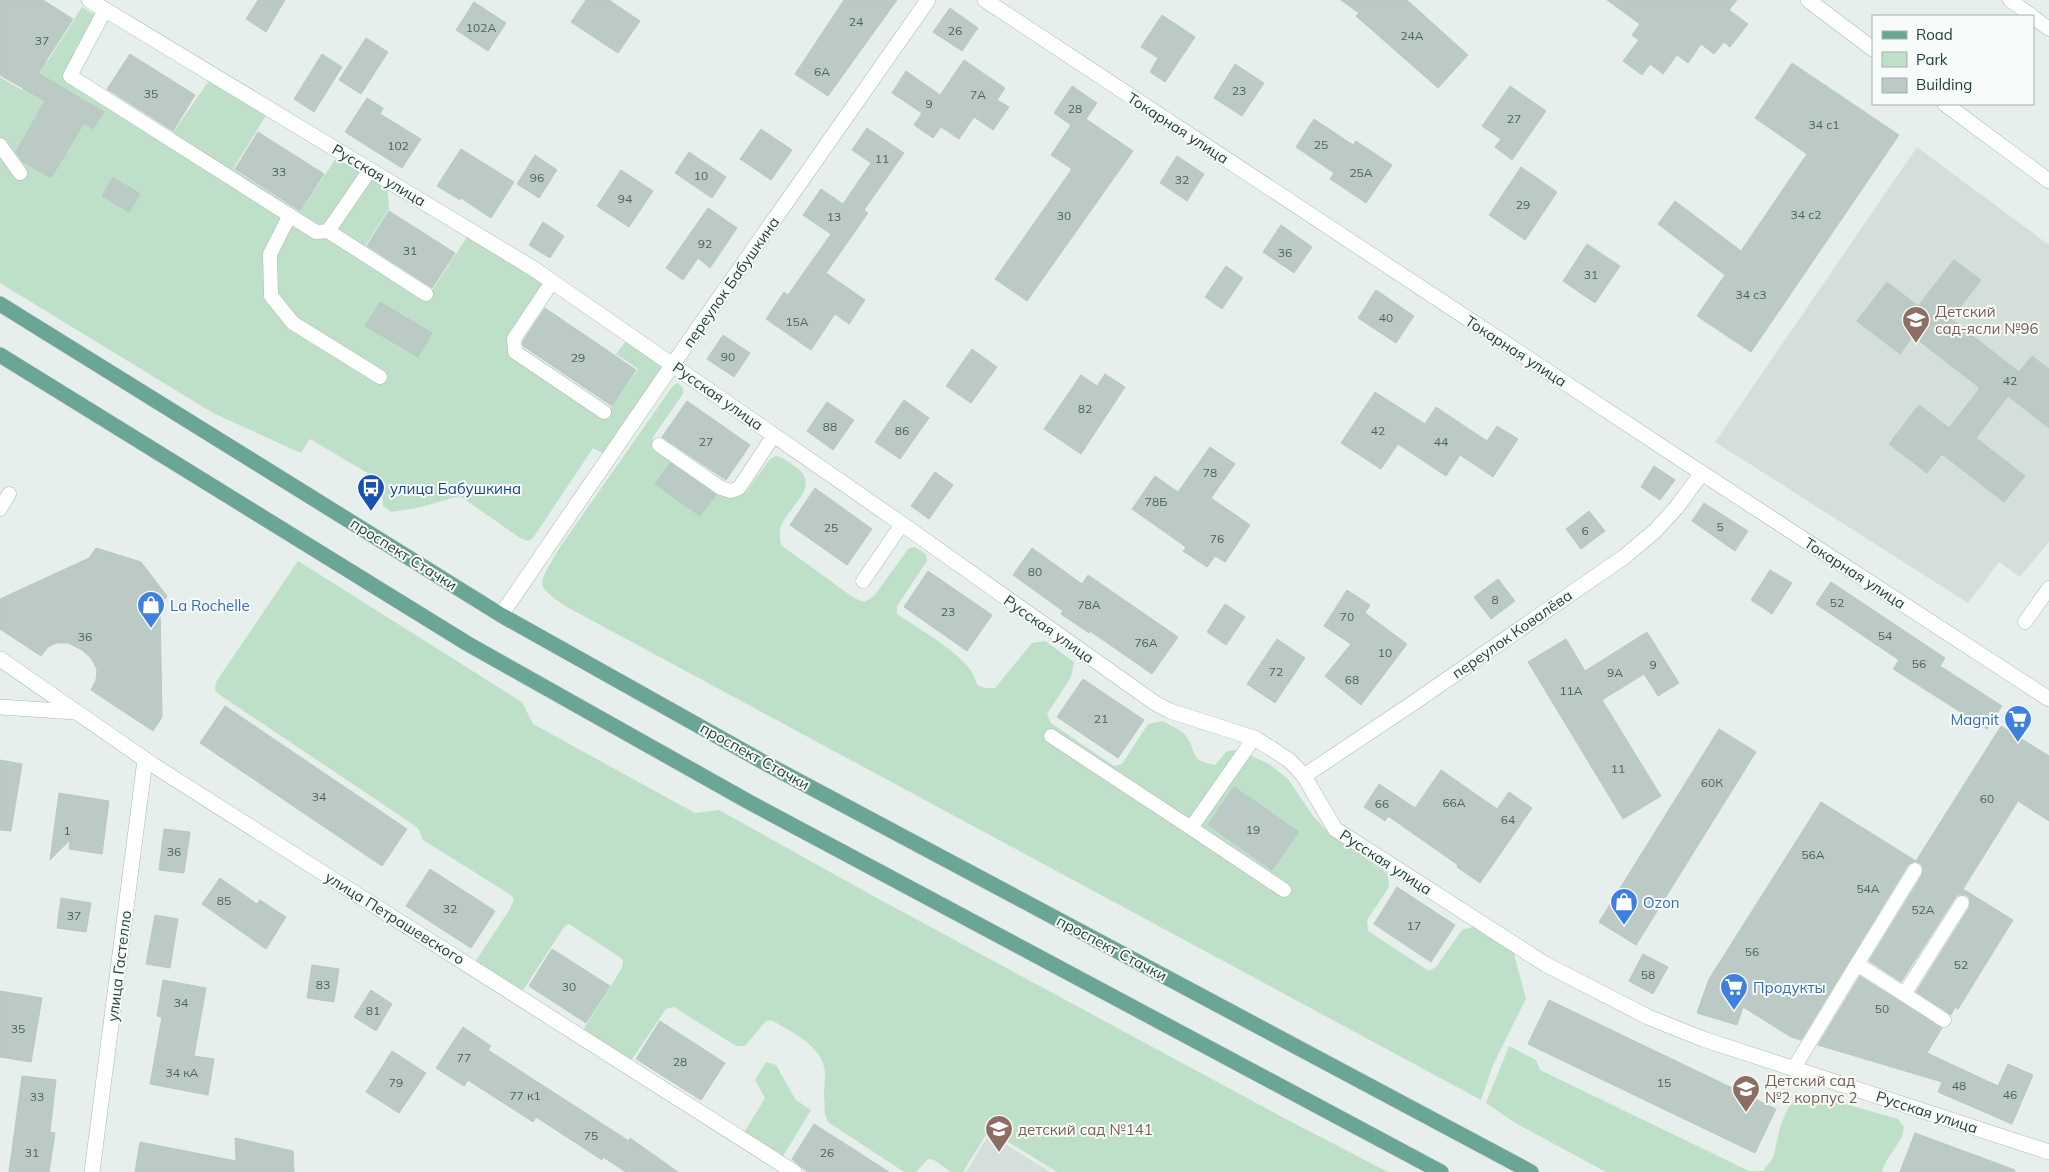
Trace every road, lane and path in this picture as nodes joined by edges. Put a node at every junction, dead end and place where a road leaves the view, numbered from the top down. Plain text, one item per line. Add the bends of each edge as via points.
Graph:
1 (90, 0) edge
2 (928, 0) edge
3 (986, 0) edge
4 (1808, 0) edge
5 (2010, 0) edge
6 (106, 10) junction
7 (2029, 15) edge
8 (2034, 18) edge
9 (2049, 29) edge
10 (1872, 48) edge
11 (1946, 105) edge
12 (0, 145) edge
13 (370, 170) junction
14 (20, 173) dead end
15 (2049, 181) edge
16 (290, 215) junction
17 (328, 231) junction
18 (552, 282) junction
19 (426, 294) dead end
20 (0, 304) edge
21 (0, 355) edge
22 (673, 364) junction
23 (380, 377) dead end
24 (604, 412) dead end
25 (774, 435) junction
26 (659, 445) dead end
27 (1702, 473) junction
28 (9, 494) dead end
29 (0, 509) edge
30 (902, 524) junction
31 (863, 581) dead end
32 (2049, 588) edge
33 (501, 615) junction
34 (2025, 622) dead end
35 (0, 659) edge
36 (2049, 699) edge
37 (0, 707) edge
38 (77, 712) junction
39 (1052, 736) dead end
40 (1254, 738) junction
41 (146, 760) junction
42 (1304, 776) junction
43 (1191, 828) junction
44 (1915, 870) dead end
45 (1284, 890) dead end
46 (1962, 903) dead end
47 (1857, 964) junction
48 (1904, 994) junction
49 (1944, 1020) dead end
50 (1794, 1068) junction
51 (2049, 1152) edge
52 (92, 1172) edge
53 (794, 1172) edge
54 (1441, 1172) edge
55 (1531, 1172) edge

1 - 6 street, Русская улица
2 - 22 street, переулок Бабушкина
3 - 27 street, Токарная улица
4 - 10 street
5 - 7 lane
6 - 13 street, Русская улица
6 - 16 lane via 70,76
8 - 9 lane
11 - 15 street
12 - 14 lane
13 - 17 lane
13 - 18 street, Русская улица
16 - 17 lane via 316,232
16 - 23 lane via 270,254 271,296 294,323
17 - 19 lane
18 - 22 street, Русская улица
18 - 24 lane via 514,339 515,352
20 - 33 main road, проспект Стачки
21 - 54 main road via 468,644 749,802
22 - 25 street, Русская улица
22 - 33 street, переулок Бабушкина
25 - 26 lane via 739,488 731,491 721,488
25 - 30 street, Русская улица
27 - 36 street, Токарная улица
27 - 42 street, переулок Ковалёва via 1655,531 1624,557
28 - 29 lane
30 - 31 lane
30 - 40 street, Русская улица via 1155,703 1170,711
32 - 34 lane
33 - 55 main road, проспект Стачки via 765,763
35 - 38 street, улица Петрашевского
37 - 38 street
38 - 41 street, улица Петрашевского
39 - 43 lane
40 - 42 street, Русская улица via 1290,761
40 - 43 lane
41 - 52 street, улица Гастелло
41 - 53 street, улица Петрашевского
42 - 50 street, Русская улица via 1335,829 1545,964 1648,1017 1703,1039
43 - 45 lane
44 - 47 lane
46 - 48 lane
47 - 48 lane
47 - 50 lane
48 - 49 lane
50 - 51 street, Русская улица

